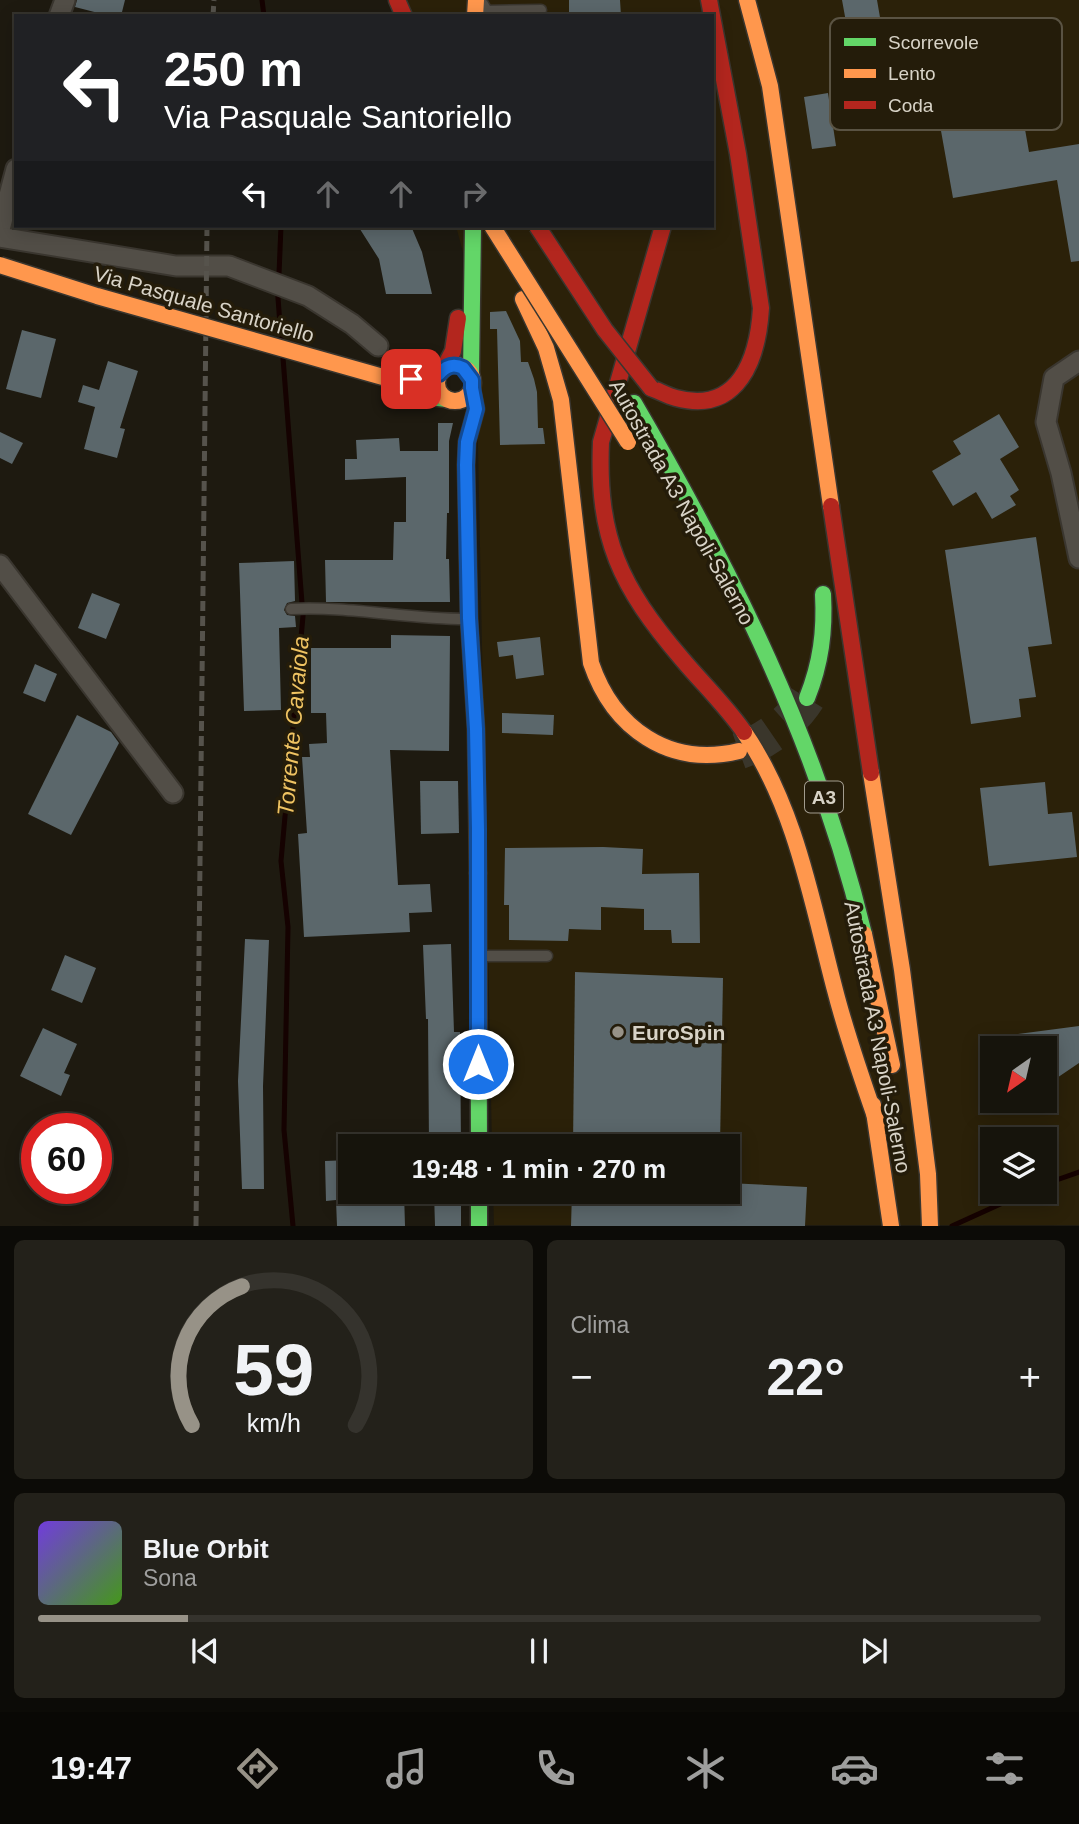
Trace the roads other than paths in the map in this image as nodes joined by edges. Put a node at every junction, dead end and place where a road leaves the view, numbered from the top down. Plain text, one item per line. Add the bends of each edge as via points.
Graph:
1 (748, 6) edge
2 (480, 7) edge
3 (541, 10) dead end
4 (714, 27) edge
5 (748, 63) dead end
6 (14, 176) edge
7 (460, 228) edge
8 (473, 228) edge
9 (491, 228) edge
10 (491, 228) edge
11 (522, 228) edge
12 (538, 228) edge
13 (662, 228) edge
14 (0, 229) edge
15 (0, 237) edge
16 (0, 265) edge
17 (378, 346) dead end
18 (1079, 361) edge
19 (441, 372) junction
20 (397, 382) junction
21 (471, 382) junction
22 (449, 400) junction
23 (467, 442) junction
24 (631, 448) dead end
25 (1079, 558) edge
26 (0, 565) edge
27 (821, 580) dead end
28 (291, 609) dead end
29 (469, 618) junction
30 (807, 698) tunnel mouth
31 (739, 751) tunnel mouth
32 (173, 793) dead end
33 (832, 911) dead end
34 (478, 956) junction
35 (547, 956) dead end
36 (894, 1077) dead end
37 (878, 1128) junction
38 (479, 1134) edge
39 (479, 1204) edge
40 (479, 1226) edge
41 (891, 1226) edge
42 (930, 1226) edge

1 - 5 main road
1 - 42 main road via 770,86 902,970 928,1174
2 - 3 lane
4 - 12 main road, bridge via 761,308 762,331 751,368 732,389 715,399 686,401 651,388 615,345
6 - 14 street
7 - 19 main road via 458,324 453,351
8 - 21 main road
9 - 24 main road, Autostrada A3 Napoli-Salerno, bridge
10 - 31 main road via 554,369 563,412 591,663 601,693 625,721 661,746 713,756
11 - 36 main road, Autostrada A3 Napoli-Salerno / A3 via 634,403 695,509 778,678 820,782 849,876
13 - 37 main road via 601,442 598,476 604,525 631,591 655,627 748,735 769,774 799,852 842,1021
15 - 17 street via 176,266 229,266 308,296
16 - 20 main road, Via Pasquale Santoriello, bridge
18 - 25 street via 1054,378 1046,422
19 - 20 main road, Via Pasquale Santoriello
19 - 21 main road via 458,365
19 - 22 main road via 439,391
20 - 22 main road, Via Pasquale Santoriello via 429,397
21 - 22 main road via 466,397
21 - 23 main road via 476,409
22 - 23 main road
23 - 29 main road
26 - 32 street
27 - 30 main road via 824,652
28 - 29 lane
29 - 34 main road via 477,766
33 - 37 main road, Autostrada A3 Napoli-Salerno
34 - 35 lane
34 - 38 main road
37 - 41 main road, Autostrada A3 Napoli-Salerno
39 - 40 main road

